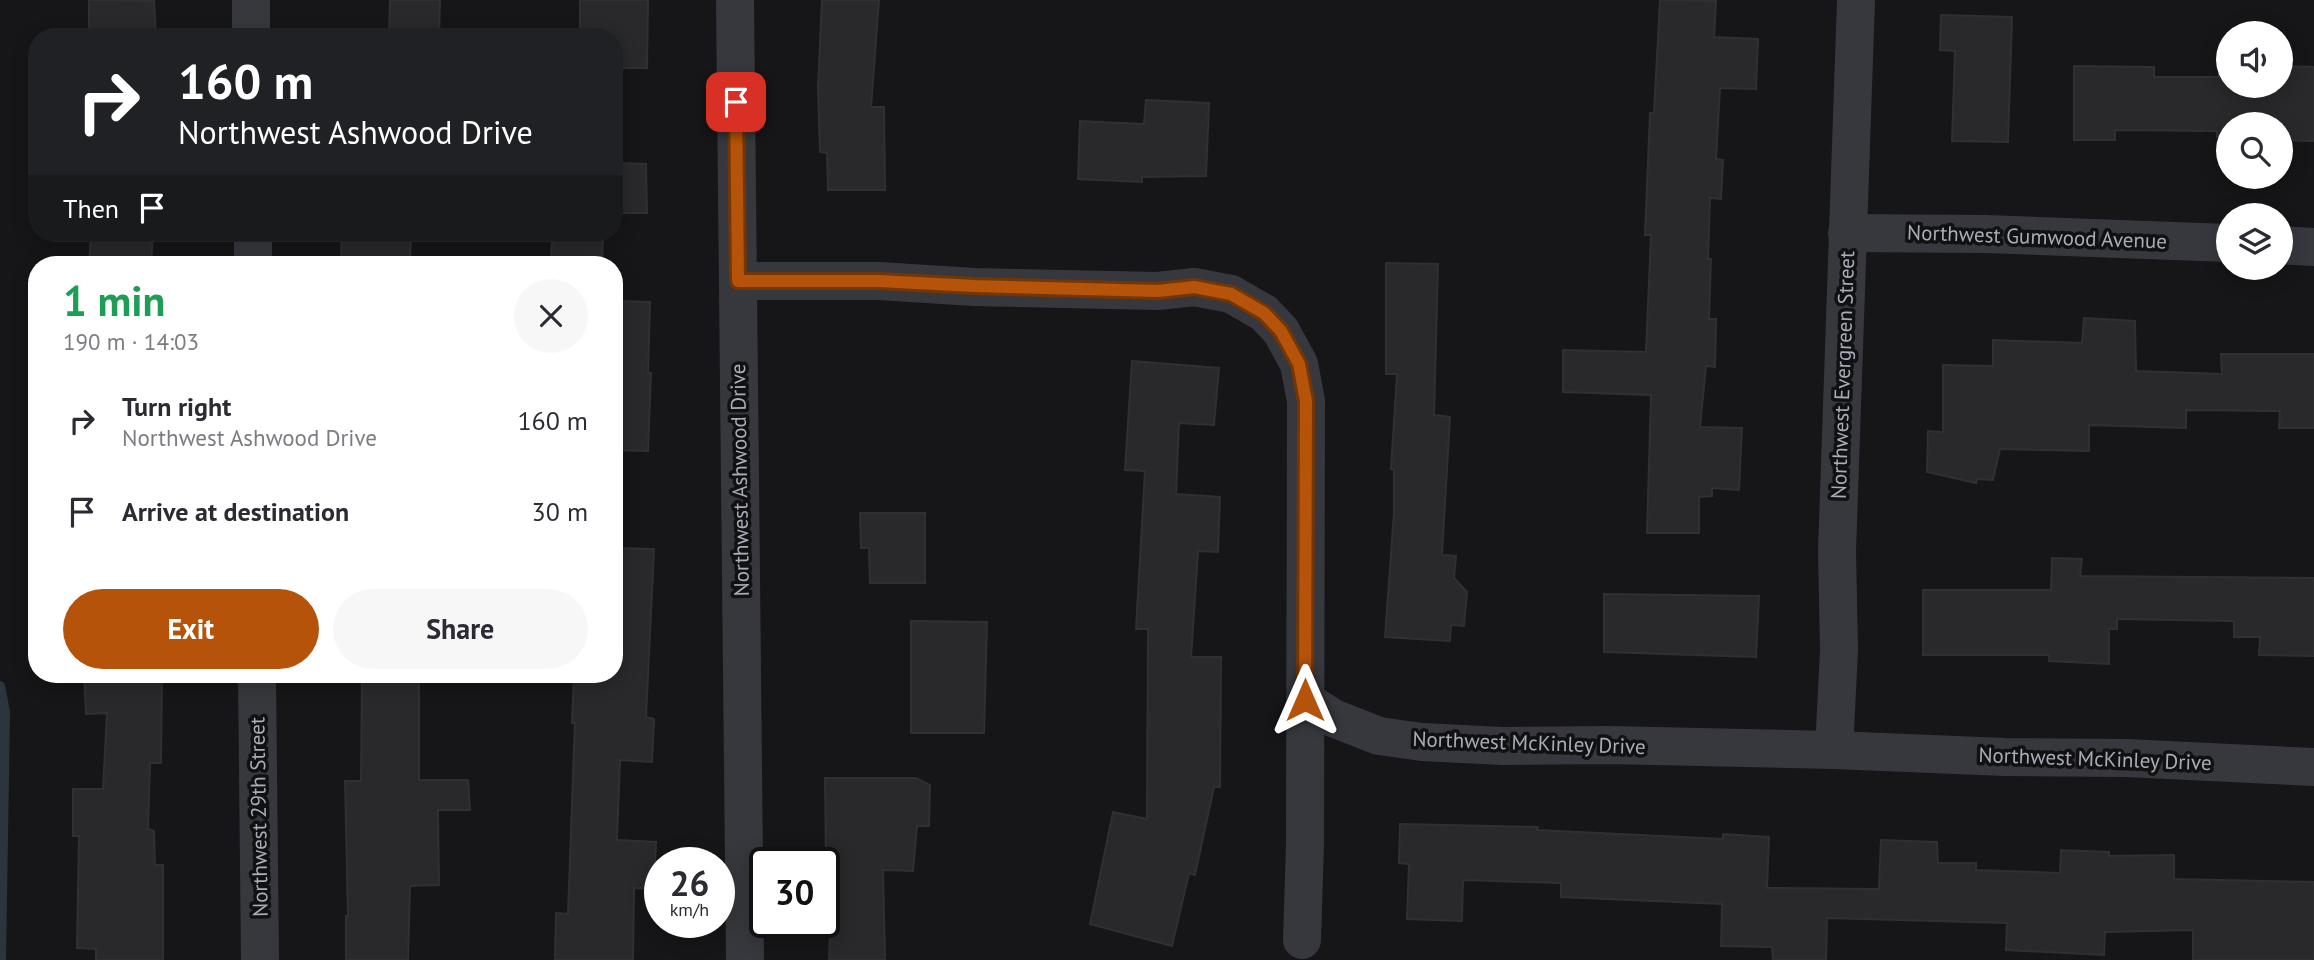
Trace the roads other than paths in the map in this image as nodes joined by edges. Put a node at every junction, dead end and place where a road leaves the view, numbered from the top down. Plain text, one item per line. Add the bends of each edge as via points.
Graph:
1 (251, 0) edge
2 (735, 0) edge
3 (1856, 0) edge
4 (251, 28) edge
5 (1847, 233) junction
6 (2216, 243) edge
7 (2293, 246) edge
8 (2314, 247) edge
9 (738, 281) junction
10 (257, 683) edge
11 (1305, 700) junction
12 (1834, 750) junction
13 (2314, 767) edge
14 (1302, 940) dead end
15 (260, 960) edge
16 (745, 960) edge

1 - 4 street
2 - 9 street, Northwest Ashwood Drive
3 - 5 street, Northwest Evergreen Street
5 - 6 street, Northwest Gumwood Avenue
5 - 12 street, Northwest Evergreen Street
7 - 8 street
9 - 11 street via 1145,291 1194,287 1231,294 1264,313 1281,331 1299,364 1306,401
9 - 16 street, Northwest Ashwood Drive
10 - 15 street, Northwest 29th Street
11 - 12 street, Northwest McKinley Drive via 1333,718 1380,736 1422,742
11 - 14 street
12 - 13 street, Northwest McKinley Drive

